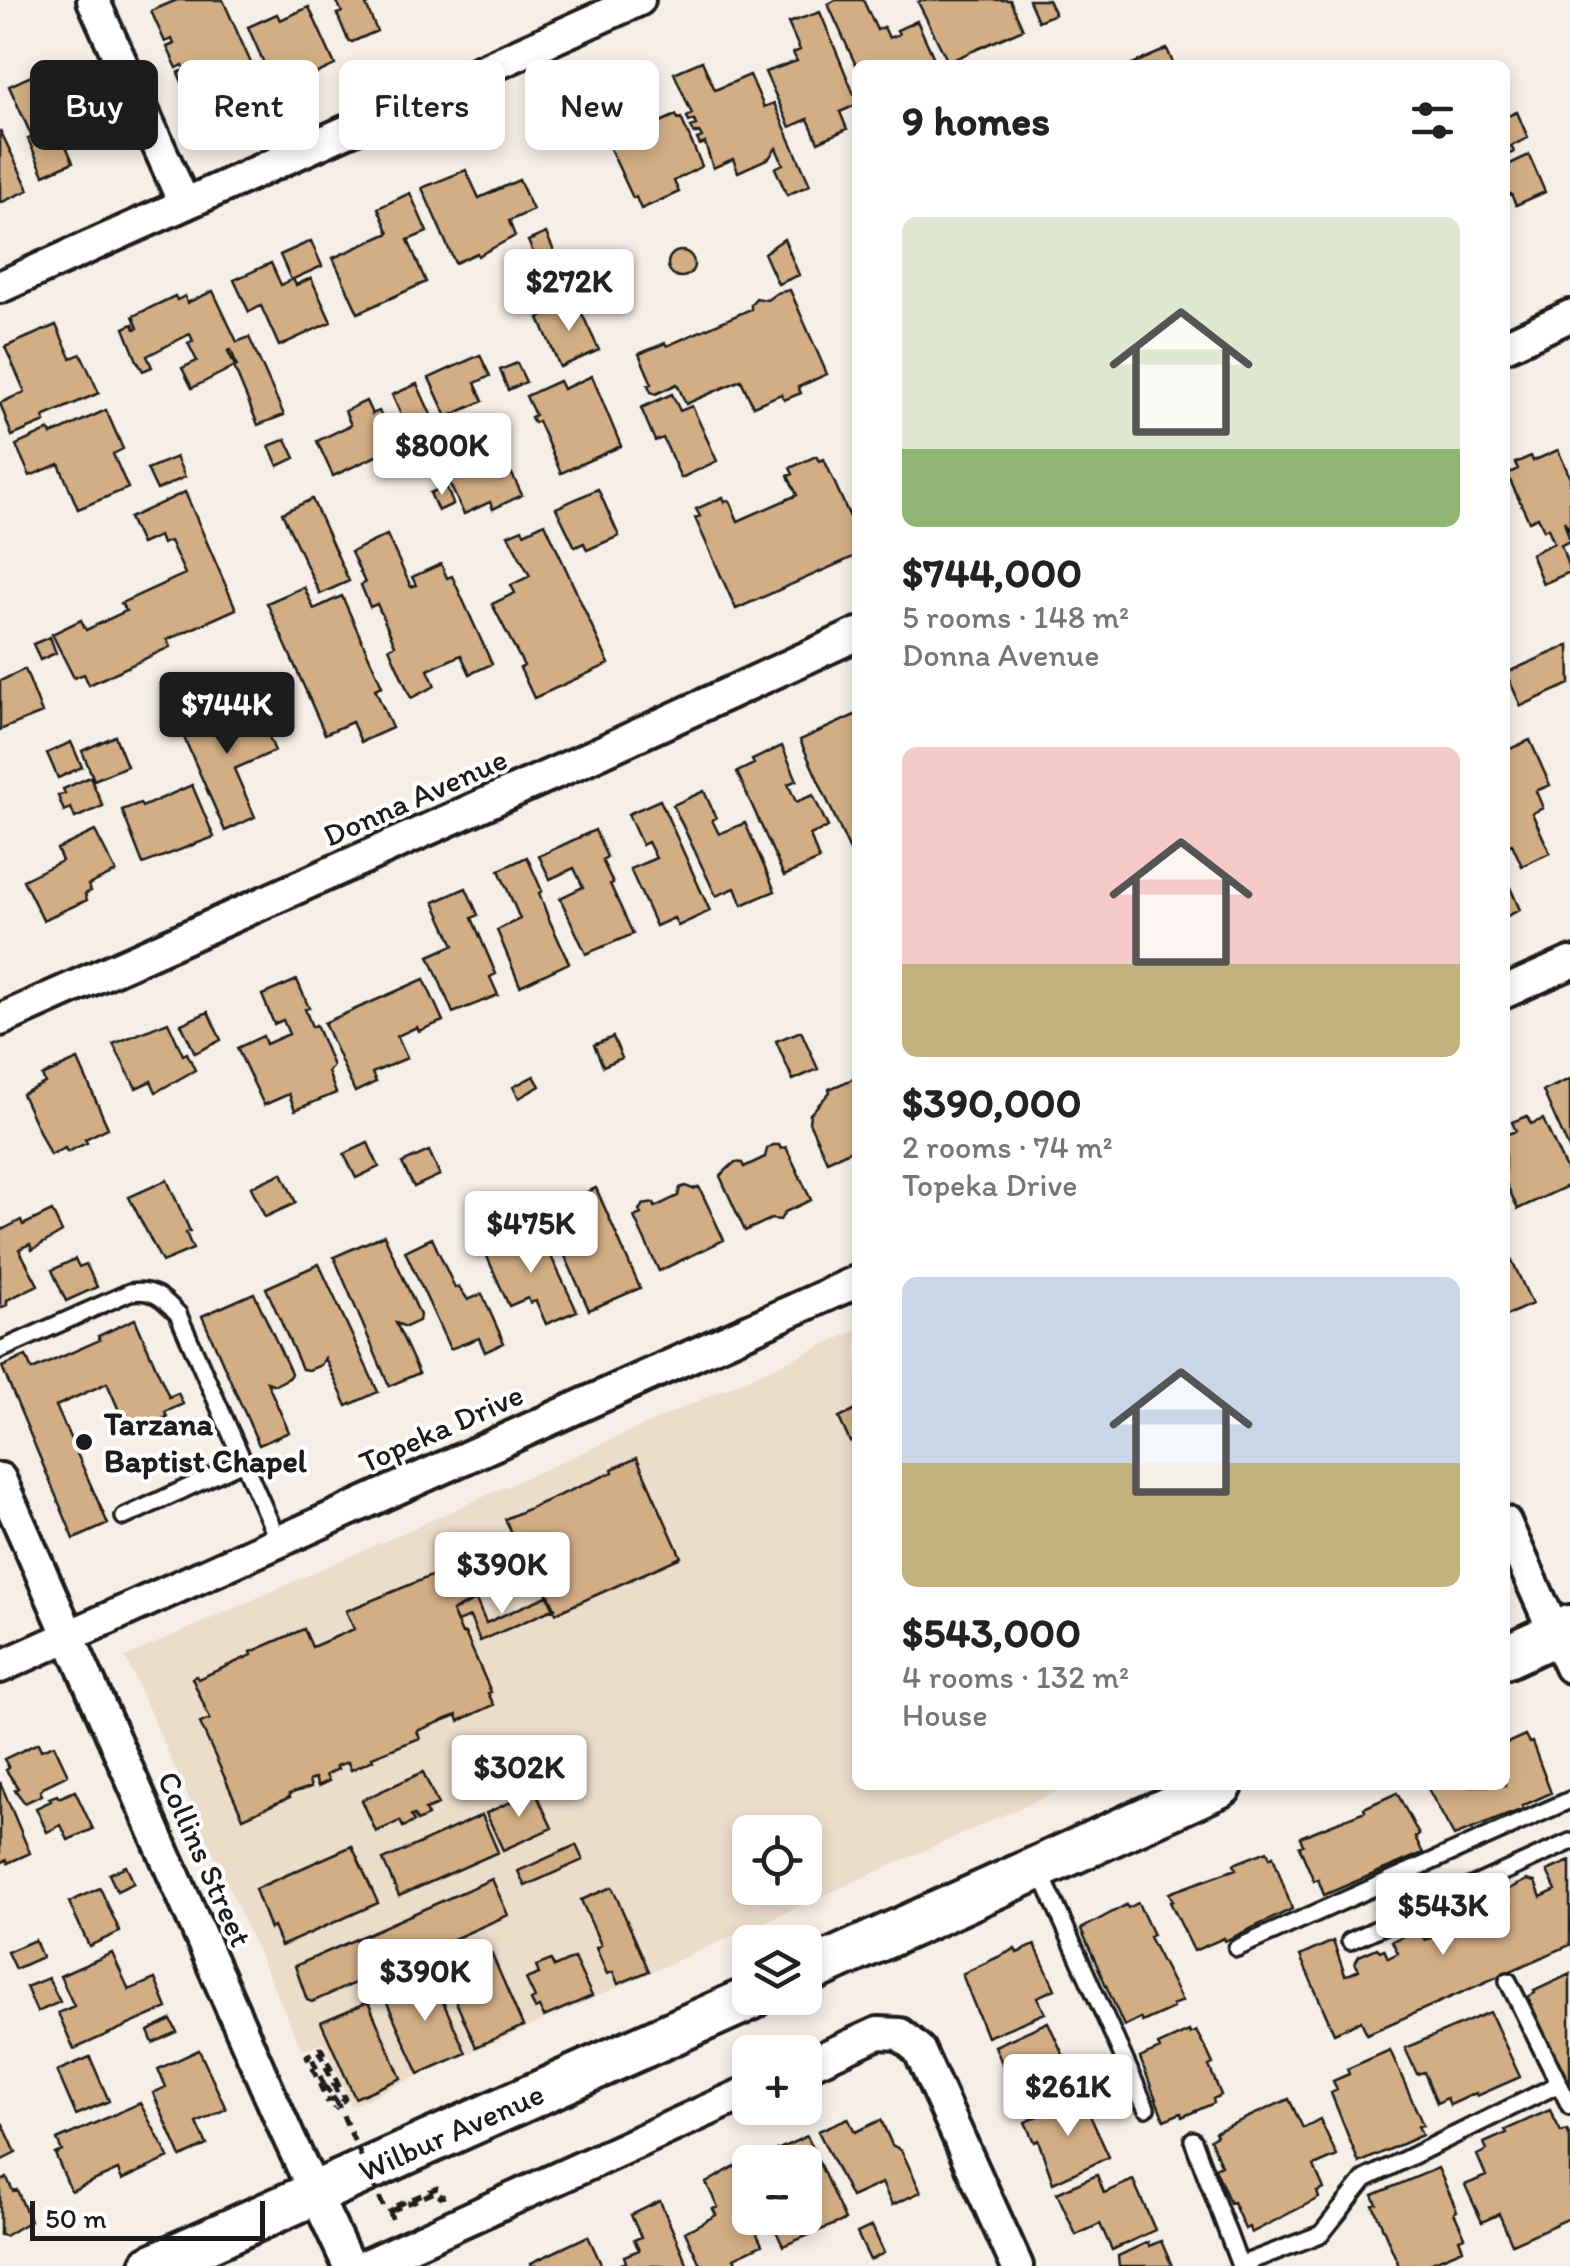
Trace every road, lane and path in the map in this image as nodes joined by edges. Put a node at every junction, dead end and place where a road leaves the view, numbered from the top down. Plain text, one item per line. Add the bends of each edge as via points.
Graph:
1 (94, 0) edge
2 (639, 0) edge
3 (184, 203) junction
4 (0, 287) edge
5 (1570, 316) edge
6 (1510, 344) edge
7 (852, 637) edge
8 (1570, 963) edge
9 (1510, 990) edge
10 (0, 1020) edge
11 (852, 1284) edge
12 (0, 1350) edge
13 (243, 1462) junction
14 (0, 1479) edge
15 (124, 1517) dead end
16 (1510, 1532) edge
17 (278, 1540) junction
18 (68, 1637) junction
19 (1565, 1643) edge
20 (1510, 1655) edge
21 (0, 1667) edge
22 (1209, 1790) edge
23 (1570, 1800) edge
24 (1570, 1842) edge
25 (1038, 1868) junction
26 (1350, 1940) dead end
27 (1238, 1948) dead end
28 (822, 1965) edge
29 (1508, 1981) dead end
30 (732, 2006) edge
31 (822, 2058) edge
32 (1559, 2084) junction
33 (732, 2099) edge
34 (1570, 2106) edge
35 (1146, 2108) dead end
36 (334, 2109) dead end
37 (1193, 2140) dead end
38 (315, 2192) junction
39 (427, 2207) dead end
40 (152, 2266) edge
41 (349, 2266) edge
42 (364, 2266) edge
43 (1016, 2266) edge
44 (1240, 2266) edge

1 - 3 street
2 - 3 street
3 - 4 street
5 - 6 street
7 - 10 street, Donna Avenue
8 - 9 street
11 - 17 street, Topeka Drive
12 - 13 lane via 146,1289 178,1314
13 - 15 lane
13 - 17 lane
14 - 18 street, Collins Street
16 - 19 street
17 - 18 street, Topeka Drive
18 - 21 street, Topeka Drive
18 - 38 street, Collins Street
19 - 20 main road
22 - 25 main road
23 - 27 lane
24 - 26 lane
25 - 28 main road
25 - 35 lane
29 - 32 lane
30 - 38 main road, Wilbur Avenue
31 - 43 street via 878,2033 900,2034 919,2050
32 - 34 lane
32 - 44 lane via 1364,2179 1321,2234
33 - 42 street
36 - 39 path, bridge via 345,2102 345,2099 320,2048 306,2056 330,2102 339,2097 340,2094 322,2054 312,2058 324,2085 331,2094 337,2102 345,2120 361,2155 369,2173 384,2208 386,2210 391,2212 437,2190 441,2196 392,2219 389,2212 389,2209 437,2188 441,2189 443,2200
37 - 44 lane
38 - 40 main road, Wilbur Avenue
38 - 41 street, Collins Street

